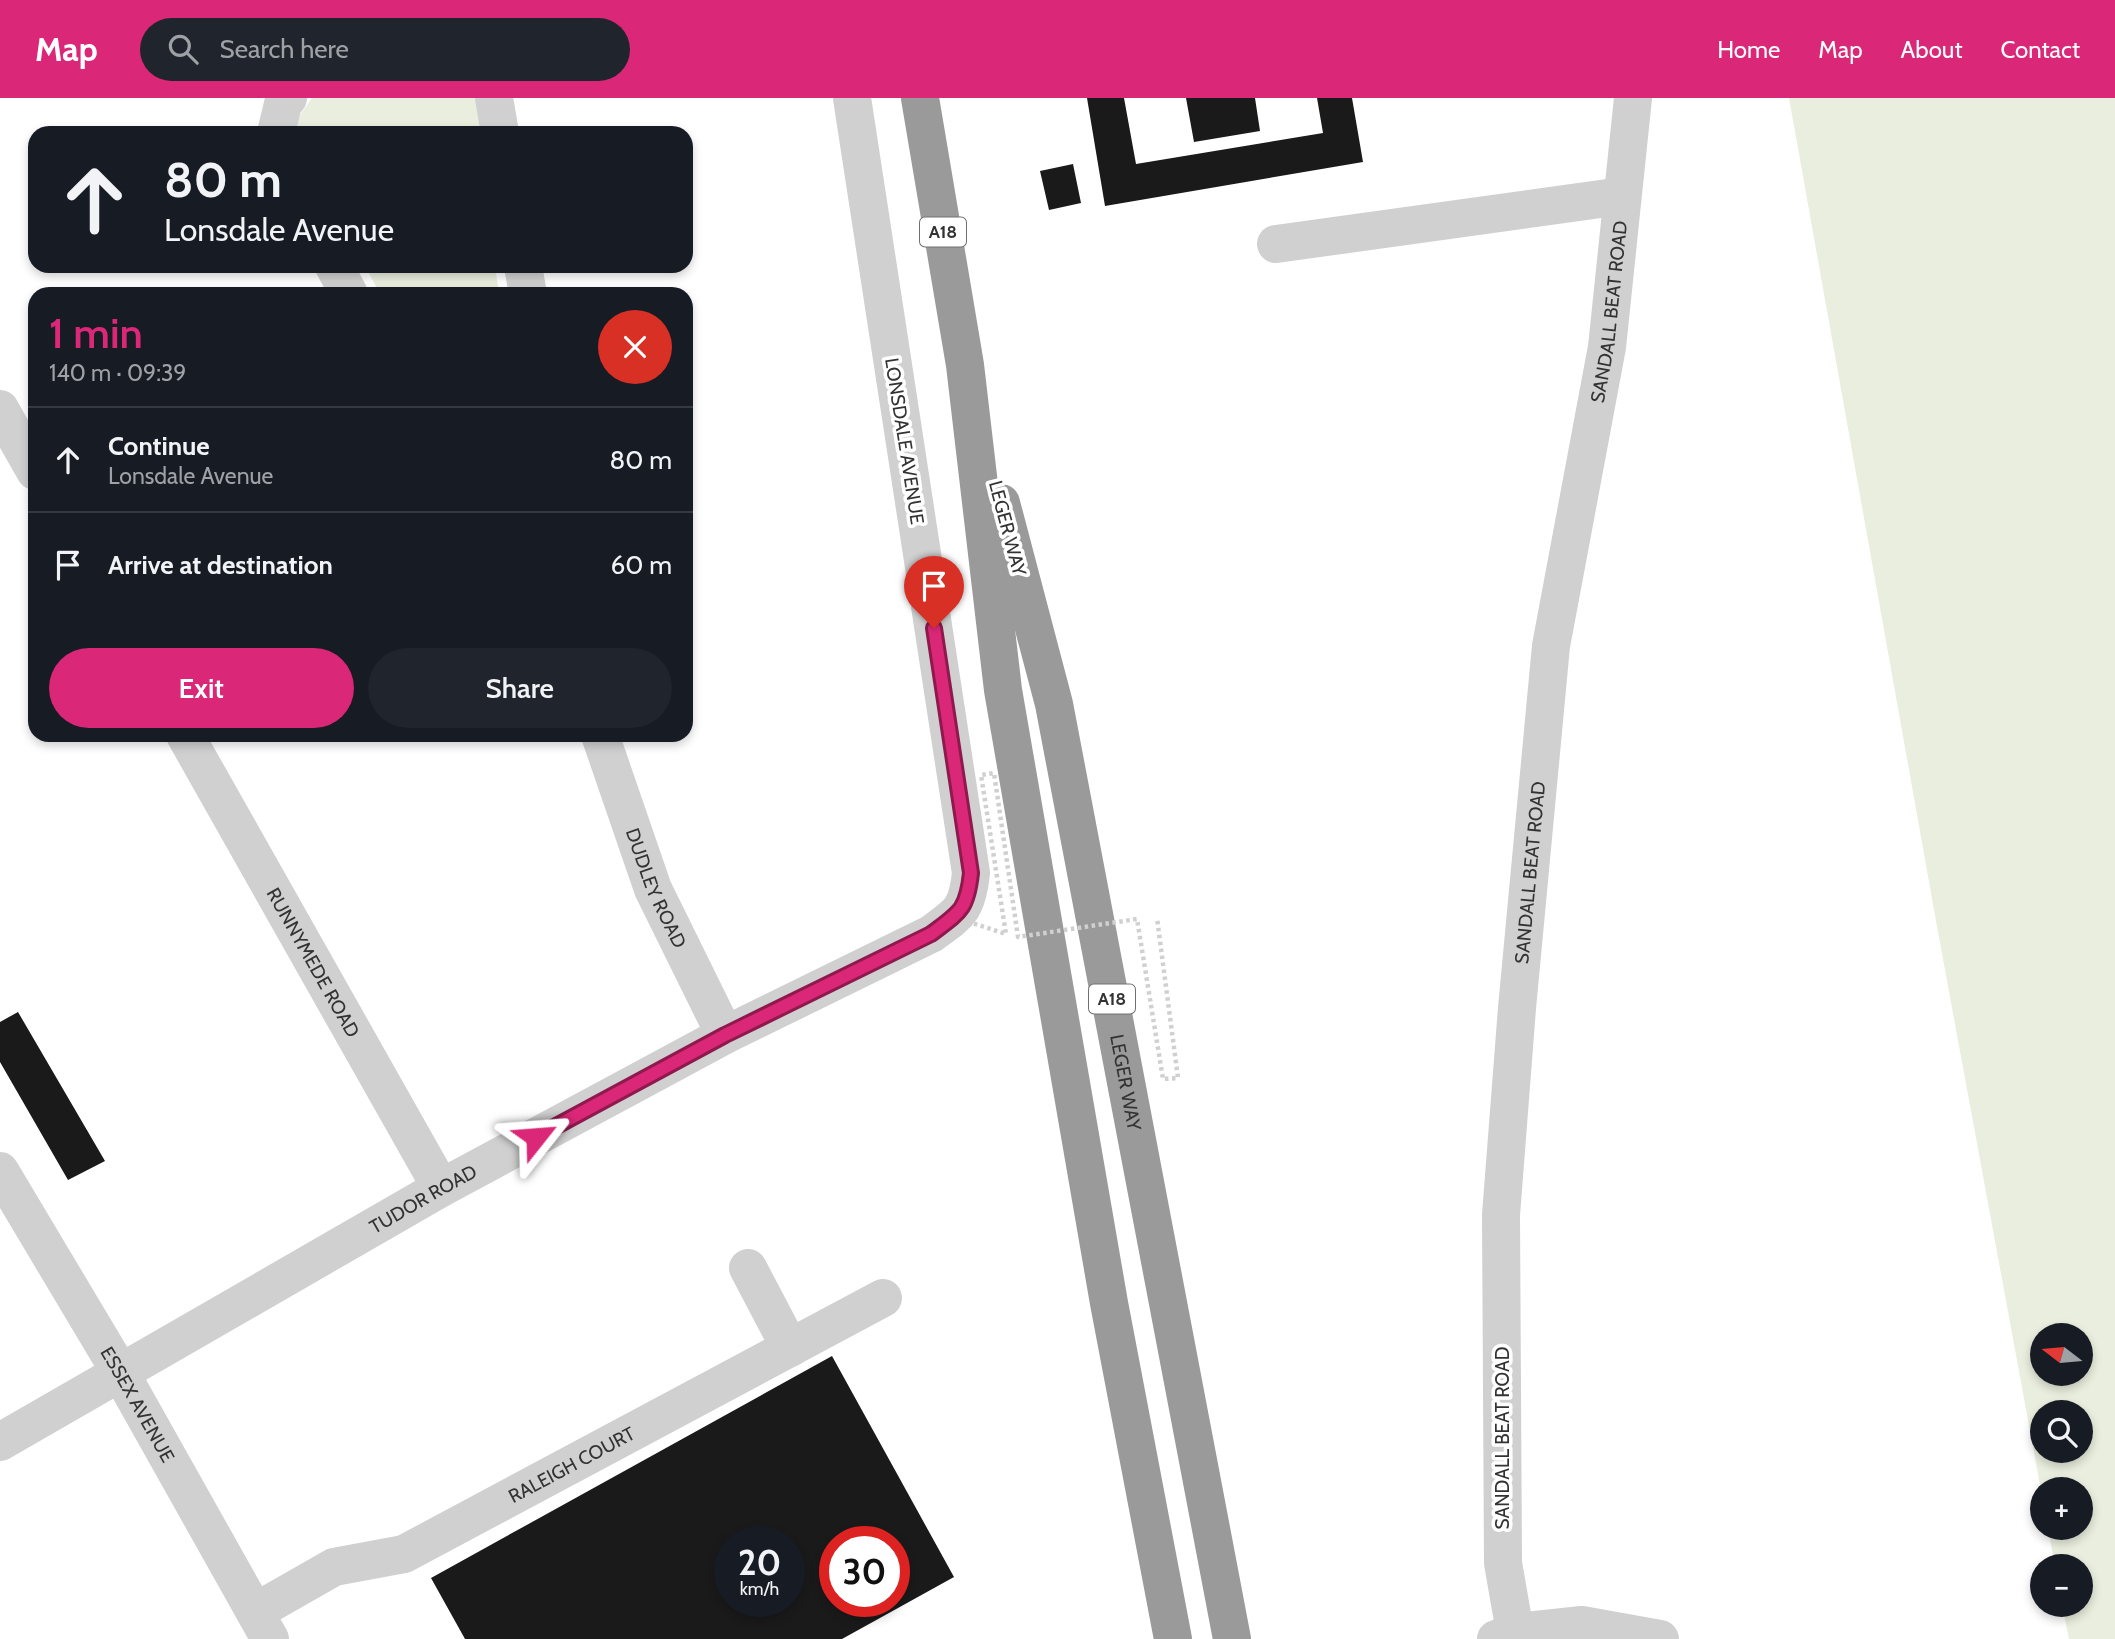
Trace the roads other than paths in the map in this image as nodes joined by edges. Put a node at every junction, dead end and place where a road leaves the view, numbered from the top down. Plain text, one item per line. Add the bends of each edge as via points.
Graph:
1 (288, 98) edge
2 (494, 98) edge
3 (852, 98) edge
4 (920, 98) edge
5 (1633, 98) edge
6 (278, 126) edge
7 (499, 126) edge
8 (1622, 195) junction
9 (1276, 244) dead end
10 (965, 365) junction
11 (0, 409) edge
12 (28, 459) edge
13 (189, 742) edge
14 (602, 742) edge
15 (943, 925) joint
16 (725, 1035) junction
17 (0, 1171) edge
18 (441, 1188) junction
19 (748, 1268) dead end
20 (883, 1298) dead end
21 (790, 1348) junction
22 (120, 1372) junction
23 (0, 1442) edge
24 (263, 1626) edge
25 (1506, 1636) edge
26 (1173, 1639) edge
27 (1232, 1639) edge
28 (1660, 1639) edge

1 - 6 street
2 - 7 street
3 - 15 street, LONSDALE AVENUE via 971,873 968,899
4 - 10 highway, LEGER WAY / A18
5 - 8 street, SANDALL BEAT ROAD
8 - 9 street
8 - 25 street, SANDALL BEAT ROAD via 1607,347 1551,646 1501,1215
10 - 26 highway, LEGER WAY / A18 via 1003,690 1109,1303
10 - 27 highway, LEGER WAY / A18 via 1054,704
11 - 12 street
13 - 18 street, RUNNYMEDE ROAD
14 - 16 street, DUDLEY ROAD via 653,889
15 - 16 street, TUDOR ROAD
16 - 18 street, TUDOR ROAD
17 - 22 street, ESSEX AVENUE
18 - 22 street, TUDOR ROAD
19 - 21 street
20 - 21 street, RALEIGH COURT
21 - 24 street, RALEIGH COURT via 404,1555 334,1567
22 - 23 street, TUDOR ROAD
22 - 24 street, ESSEX AVENUE
25 - 28 street via 1582,1625

